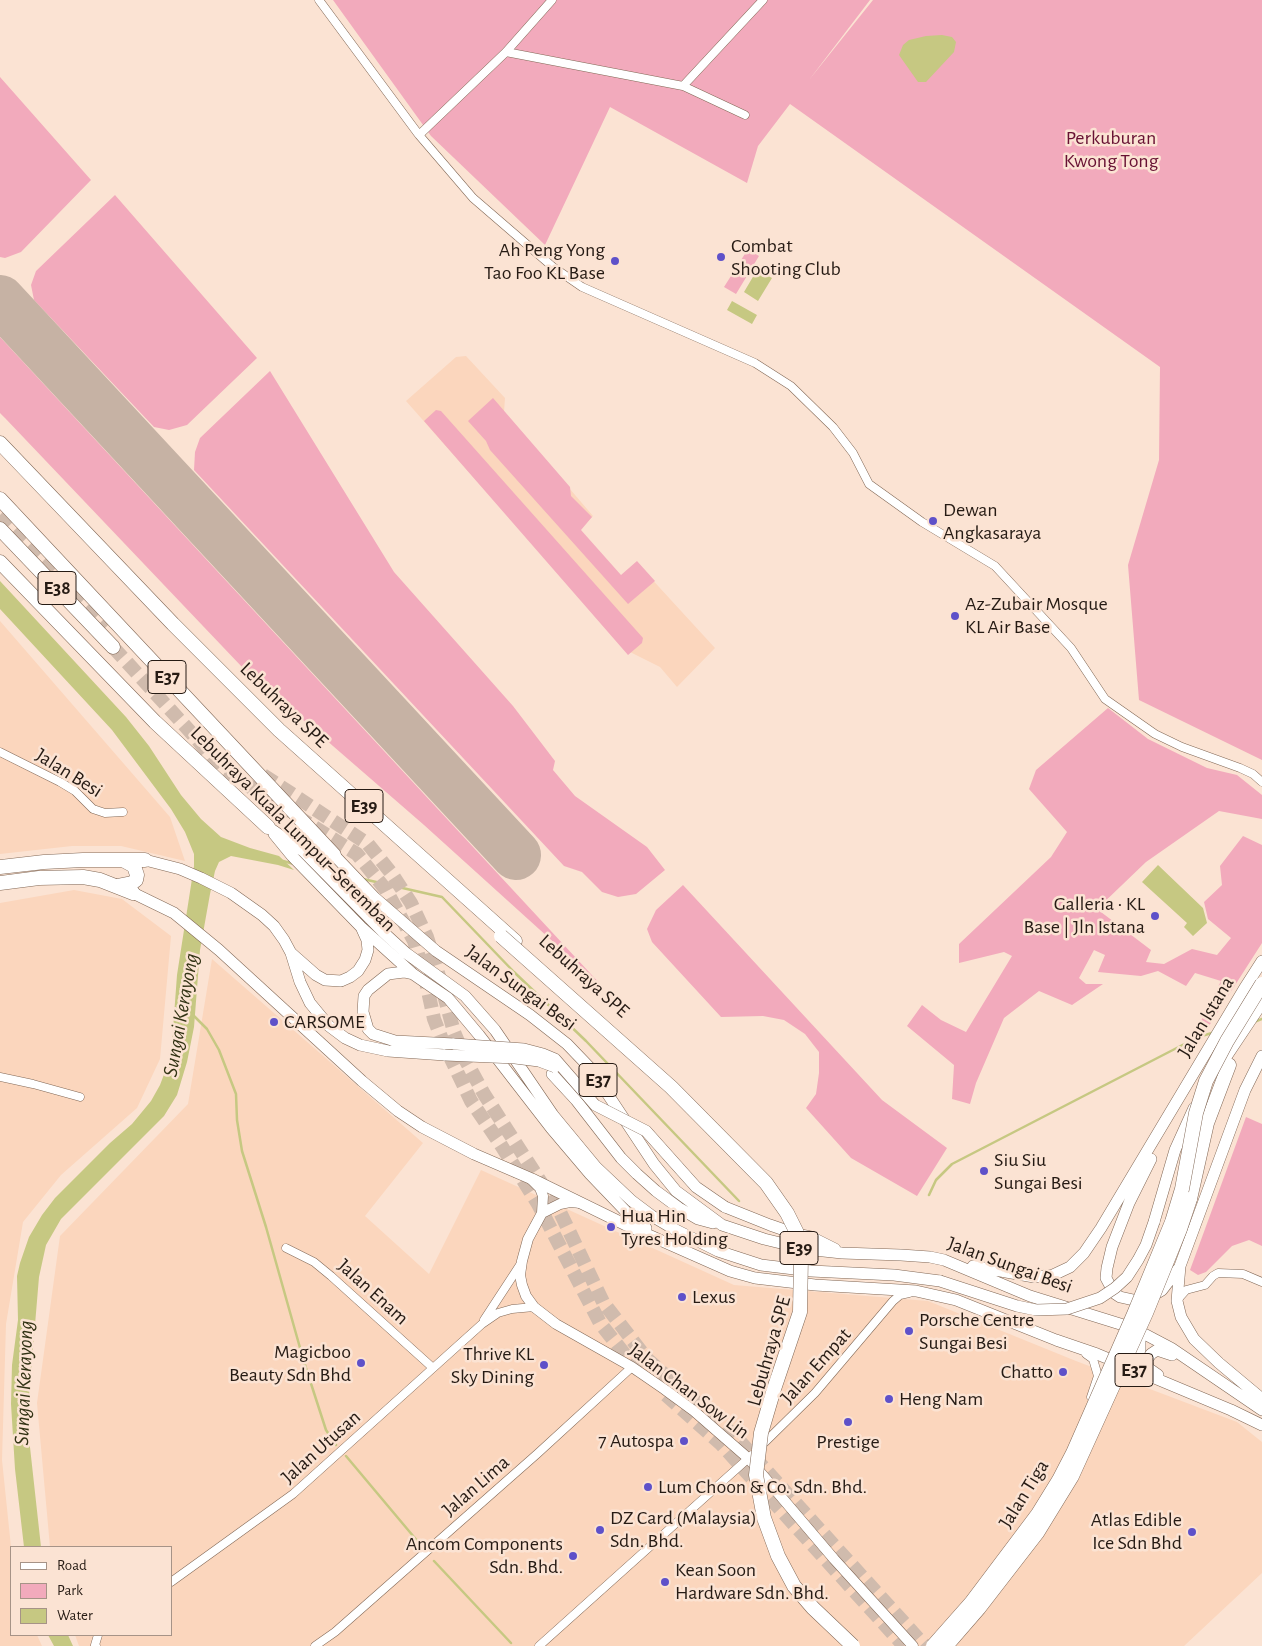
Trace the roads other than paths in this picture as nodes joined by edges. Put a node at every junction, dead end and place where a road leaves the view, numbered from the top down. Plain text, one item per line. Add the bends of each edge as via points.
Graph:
1 (319, 0) edge
2 (552, 0) edge
3 (763, 0) edge
4 (506, 52) junction
5 (683, 86) junction
6 (745, 115) dead end
7 (418, 135) junction
8 (0, 444) edge
9 (0, 451) edge
10 (0, 499) edge
11 (0, 529) edge
12 (0, 562) edge
13 (113, 647) tunnel mouth
14 (0, 752) edge
15 (1262, 782) edge
16 (122, 812) dead end
17 (268, 827) junction
18 (334, 854) joint
19 (120, 859) junction
20 (145, 860) joint
21 (0, 867) edge
22 (0, 883) edge
23 (116, 886) junction
24 (133, 892) joint
25 (361, 927) junction
26 (291, 953) junction
27 (1262, 961) edge
28 (413, 974) junction
29 (1262, 984) edge
30 (1262, 1003) edge
31 (1244, 1030) junction
32 (1262, 1056) edge
33 (499, 1058) junction
34 (1229, 1065) joint
35 (569, 1076) junction
36 (0, 1077) edge
37 (1183, 1092) junction
38 (80, 1097) dead end
39 (532, 1180) junction
40 (582, 1204) junction
41 (542, 1213) junction
42 (722, 1225) junction
43 (286, 1248) dead end
44 (677, 1248) junction
45 (842, 1253) junction
46 (944, 1260) junction
47 (522, 1261) junction
48 (1179, 1270) junction
49 (1262, 1282) edge
50 (1190, 1288) junction
51 (916, 1291) junction
52 (1177, 1301) junction
53 (534, 1307) junction
54 (1076, 1312) junction
55 (1005, 1319) junction
56 (482, 1324) junction
57 (1076, 1347) junction
58 (632, 1366) junction
59 (433, 1368) junction
60 (1143, 1374) junction
61 (1221, 1381) junction
62 (1206, 1399) junction
63 (1262, 1399) edge
64 (1262, 1410) edge
65 (1262, 1425) edge
66 (749, 1459) junction
67 (172, 1581) edge
68 (315, 1646) edge
69 (539, 1646) edge
70 (853, 1646) edge
71 (860, 1646) edge
72 (913, 1646) edge
73 (929, 1646) edge
74 (933, 1646) edge
75 (946, 1646) edge
76 (950, 1646) edge

1 - 7 street
2 - 4 street
3 - 5 street
4 - 5 street
4 - 7 street
5 - 6 street
7 - 15 street via 473,198 553,267 582,287 755,363 791,386 833,427 853,453 869,484 922,522 995,566 1071,648 1105,699 1155,734 1240,768
8 - 71 highway, Lebuhraya SPE / E39 via 279,730 673,1083 770,1179 793,1208 803,1232 807,1289 804,1315 766,1434 760,1475 768,1516 782,1555 816,1603
9 - 70 highway, Lebuhraya SPE / E39, bridge via 275,734 671,1088 766,1183 798,1235 801,1288 800,1312 761,1434 756,1475 759,1492 764,1518 778,1556 794,1586
10 - 18 highway, Lebuhraya Kuala Lumpur–Seremban / E37
11 - 13 highway, E38
12 - 17 highway, Lebuhraya Kuala Lumpur–Seremban / E37 via 155,722
14 - 16 street, Jalan Besi via 75,791 93,809 104,813
17 - 25 main road, Lebuhraya Kuala Lumpur–Seremban / E37
17 - 31 main road, bridge via 303,851 400,948 465,996 495,1030 553,1115 596,1167 632,1201 674,1229 718,1251 761,1265 811,1272 894,1275 940,1281 1036,1310 1067,1309 1100,1298 1127,1276 1138,1260 1154,1222 1184,1127
18 - 42 main road, Jalan Sungai Besi / E37 via 375,898 436,951 567,1044 591,1070 676,1191
19 - 20 highway
19 - 21 highway
19 - 23 highway via 134,866 137,875 132,884
20 - 26 main road via 180,869 231,893 274,926
22 - 23 highway via 65,877 100,880
23 - 24 highway
24 - 39 main road via 174,913 220,950 398,1111 436,1135
25 - 26 main road via 367,940 365,960 358,971 341,981 325,980 316,975
25 - 28 main road, Lebuhraya Kuala Lumpur–Seremban / E37
26 - 33 main road, bridge via 310,1003 329,1026 345,1038 388,1051
27 - 37 main road, Jalan Istana
28 - 35 main road, bridge via 388,974 368,990 364,996 363,1012 373,1034 395,1041 524,1049 555,1059
28 - 44 main road, Lebuhraya Kuala Lumpur–Seremban / E37 via 448,998 551,1128 636,1222
29 - 74 highway, bridge via 1206,1082 1172,1222 1073,1452 1028,1528 971,1603
30 - 31 main road, Jalan Istana
31 - 34 main road
32 - 48 main road via 1242,1098
33 - 35 main road, bridge via 548,1064
33 - 42 main road, bridge via 536,1066 552,1074 621,1158 656,1191 698,1219
34 - 75 highway, bridge via 1207,1123 1180,1229 1146,1314 1072,1476 1037,1533
35 - 45 main road, bridge via 595,1105 646,1131 696,1187 725,1207 811,1237
36 - 38 street
37 - 46 main road via 1101,1228 1070,1267 1053,1275 1034,1276
37 - 48 main road via 1123,1218 1112,1247 1106,1278 1114,1293 1138,1301 1162,1290
39 - 40 main road
39 - 41 street via 544,1196
40 - 41 street via 560,1204
40 - 44 main road
41 - 47 street, Jalan Chan Sow Lin via 528,1239
42 - 45 main road, Jalan Sungai Besi / E37 via 797,1247
43 - 59 street, Jalan Enam via 314,1262
44 - 51 main road, E37 via 755,1278
45 - 46 main road, Jalan Sungai Besi / E37
46 - 54 main road, Jalan Sungai Besi / E37
47 - 53 street, Jalan Chan Sow Lin via 522,1286
47 - 56 street, Jalan Utusan
48 - 50 street via 1183,1282
48 - 52 main road
49 - 50 street via 1243,1274 1223,1272 1205,1285
50 - 52 street
51 - 55 main road, E37 via 956,1300
51 - 66 street, Jalan Empat via 900,1295 893,1301 815,1393
52 - 63 main road via 1181,1317 1194,1338
53 - 56 street, Jalan Utusan via 498,1313
53 - 58 street, Jalan Chan Sow Lin via 556,1324
54 - 55 main road via 1138,1338 1141,1343 1138,1353 1128,1358
54 - 61 main road, Jalan Sungai Besi / E37 via 1133,1328
55 - 57 main road, E37
56 - 59 street, Jalan Utusan
57 - 60 main road, E37
57 - 73 street, Jalan Tiga via 1094,1359 1098,1376 1070,1450 1036,1510 1009,1548 958,1615
58 - 66 street, Jalan Chan Sow Lin via 694,1411
58 - 68 street, Jalan Lima via 335,1632
59 - 67 street, Jalan Utusan via 293,1494
60 - 62 main road, E37
60 - 76 street, Jalan Tiga via 1125,1376 1116,1382 1081,1464 1050,1520 1008,1579
61 - 62 main road via 1167,1352 1157,1350 1150,1354 1147,1364 1152,1373
61 - 64 main road, Jalan Sungai Besi / E37
62 - 65 main road, E37
66 - 69 street, Jalan Empat
66 - 72 street, Jalan Chan Sow Lin

